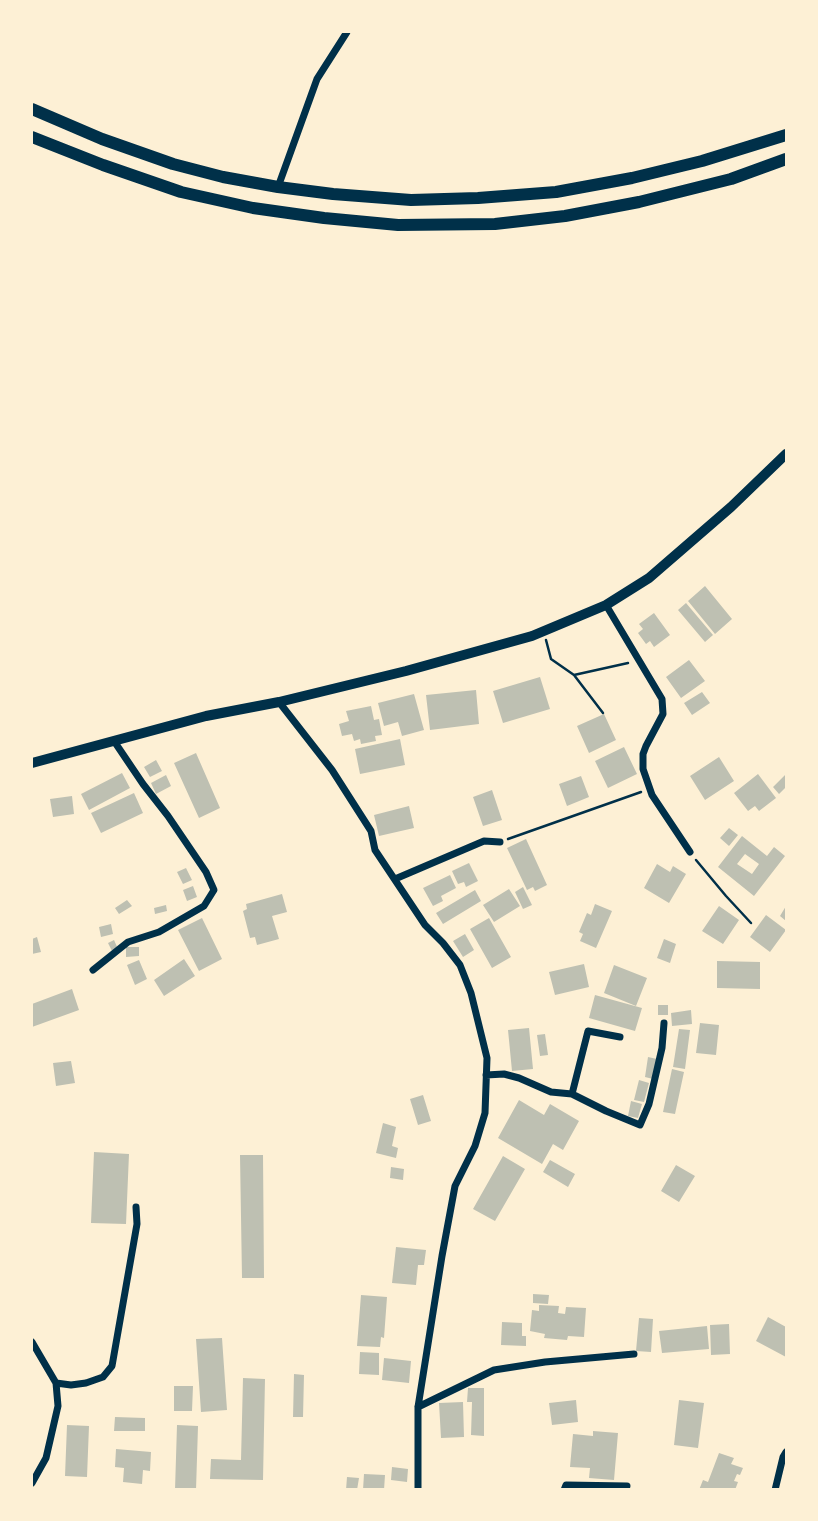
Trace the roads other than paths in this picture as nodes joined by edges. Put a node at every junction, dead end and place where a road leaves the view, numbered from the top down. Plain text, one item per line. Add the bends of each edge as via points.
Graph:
1 (348, 32) edge
2 (32, 109) edge
3 (786, 135) edge
4 (32, 137) edge
5 (786, 159) edge
6 (278, 187) junction
7 (786, 454) edge
8 (606, 605) junction
9 (279, 702) junction
10 (114, 741) junction
11 (32, 763) edge
12 (500, 842) road end
13 (690, 852) road end
14 (395, 879) junction
15 (93, 970) dead end
16 (664, 1023) dead end
17 (620, 1037) dead end
18 (486, 1075) junction
19 (572, 1094) junction
20 (136, 1207) dead end
21 (32, 1342) edge
22 (634, 1354) dead end
23 (56, 1383) junction
24 (418, 1407) junction
25 (786, 1452) edge
26 (32, 1483) edge
27 (627, 1486) dead end
28 (418, 1489) edge
29 (564, 1489) edge
30 (775, 1489) edge

1 - 6 street via 317,79
2 - 6 main road via 173,164
3 - 6 main road via 702,161 556,192 411,200
4 - 5 main road via 181,192 253,208 398,225 495,224 565,216 731,179
7 - 8 street via 649,578
8 - 9 street via 532,635
8 - 13 street via 663,704 663,714 643,754 643,769 653,795
9 - 10 street
9 - 14 street via 332,770
10 - 11 street
10 - 15 street via 214,890 204,906 159,932 128,942
12 - 14 street via 484,841
14 - 18 street via 425,926 460,965 471,993
16 - 19 street via 649,1104 640,1125
17 - 19 street via 588,1031
18 - 19 street via 504,1074 551,1092
18 - 24 street via 480,1133 450,1206
20 - 23 street via 137,1224 112,1366 103,1377 86,1384
21 - 23 street
22 - 24 street via 494,1370
23 - 26 street via 58,1406 47,1458
24 - 28 street
25 - 30 street
27 - 29 street via 566,1485

